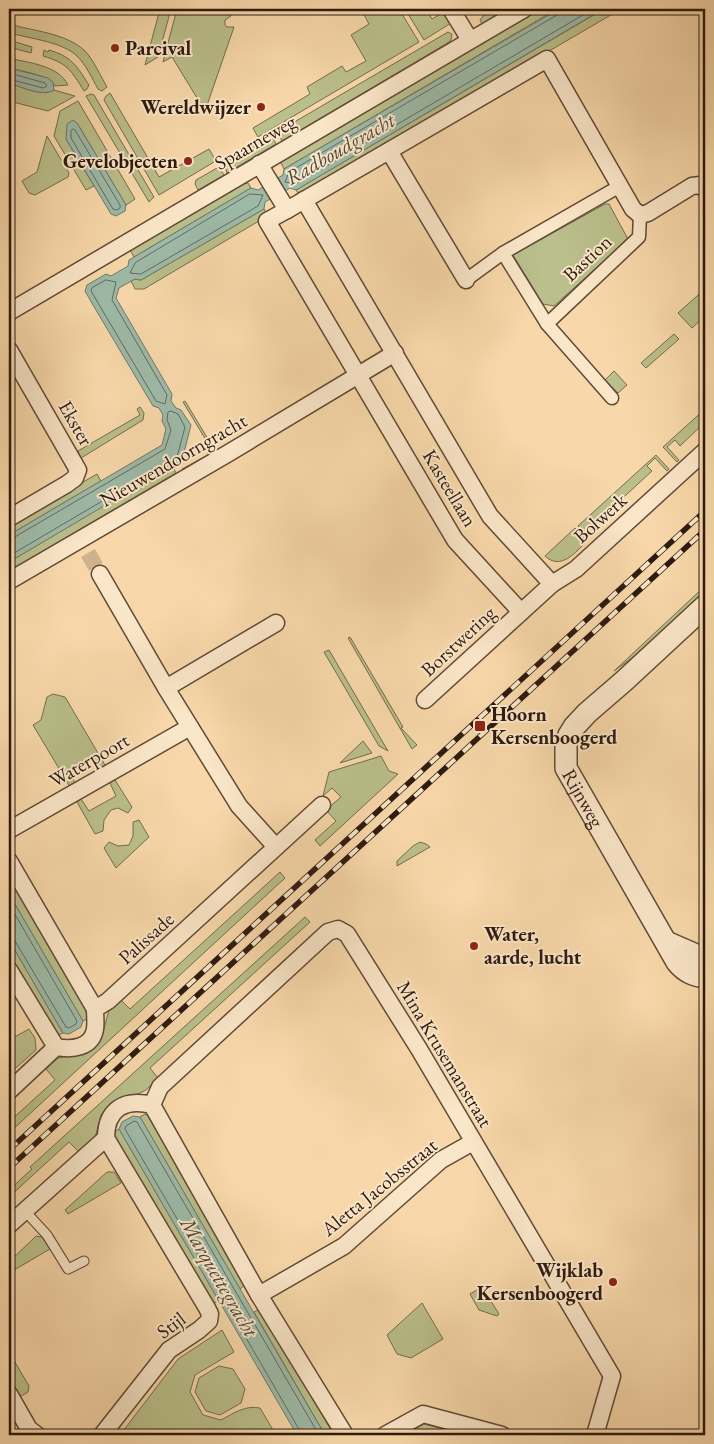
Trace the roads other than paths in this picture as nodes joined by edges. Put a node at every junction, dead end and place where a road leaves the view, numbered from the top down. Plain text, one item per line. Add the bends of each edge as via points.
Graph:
1 (451, 9) edge
2 (524, 9) edge
3 (470, 40) junction
4 (389, 151) junction
5 (259, 164) junction
6 (620, 186) junction
7 (705, 189) edge
8 (304, 200) junction
9 (287, 210) junction
10 (640, 215) junction
11 (503, 253) junction
12 (466, 280) joint
13 (9, 312) edge
14 (547, 324) junction
15 (9, 350) edge
16 (395, 353) junction
17 (358, 375) junction
18 (612, 398) dead end
19 (705, 451) edge
20 (9, 518) edge
21 (100, 574) tunnel mouth
22 (9, 581) edge
23 (552, 584) junction
24 (705, 606) edge
25 (520, 612) junction
26 (276, 623) dead end
27 (166, 688) junction
28 (424, 700) dead end
29 (190, 727) junction
30 (322, 806) dead end
31 (9, 830) edge
32 (276, 847) junction
33 (9, 861) edge
34 (666, 942) junction
35 (705, 960) edge
36 (9, 970) edge
37 (705, 978) edge
38 (95, 1008) junction
39 (56, 1047) junction
40 (9, 1092) edge
41 (152, 1105) junction
42 (106, 1138) junction
43 (473, 1142) junction
44 (24, 1210) junction
45 (9, 1225) edge
46 (84, 1261) dead end
47 (259, 1295) junction
48 (9, 1394) edge
49 (37, 1435) edge
50 (102, 1435) edge
51 (345, 1435) edge
52 (385, 1435) edge
53 (502, 1435) edge
54 (595, 1435) edge

1 - 3 street
2 - 3 street, Spaarneweg
3 - 5 street, Spaarneweg
4 - 6 street via 547,59
4 - 8 street
4 - 12 street
5 - 9 street
5 - 13 street, Spaarneweg
6 - 10 street
6 - 11 street, Bastion
7 - 10 street via 700,185 692,186
8 - 9 street
8 - 16 street, Kasteellaan
9 - 17 street, Kasteellaan via 267,221
10 - 14 street, Bastion via 639,237
11 - 12 street, Bastion
11 - 14 street
14 - 18 street
15 - 20 street, Ekster via 78,470 75,478 67,484
16 - 17 street
16 - 23 street, Kasteellaan via 490,516
17 - 22 street, Nieuwendoorngracht via 84,546
17 - 25 street, Kasteellaan via 455,540
19 - 23 street, Bolwerk via 576,569
21 - 27 street
23 - 25 street, Bolwerk
24 - 34 street, Rijnweg via 587,713 574,727 566,744 566,768
25 - 28 street, Borstwering
26 - 27 street
27 - 29 street
29 - 31 street, Waterpoort
29 - 32 street via 239,806
30 - 32 street, Palissade
32 - 38 street, Palissade via 108,1001
33 - 38 street
34 - 35 street
34 - 37 street, Rijnweg via 682,968
36 - 39 street
38 - 39 street via 96,1028 90,1040 77,1048
39 - 40 street
41 - 42 street via 140,1102 121,1106 108,1119
41 - 43 street, Mina Krusemanstraat via 160,1087 328,932 338,929 351,938
41 - 47 street
42 - 44 street
42 - 50 street, Stijl via 210,1314 206,1325 169,1350
43 - 47 street, Aletta Jacobsstraat via 442,1160 344,1246
43 - 54 street, Mina Krusemanstraat via 612,1376
44 - 45 street
44 - 46 lane via 47,1235 68,1269
47 - 51 street
48 - 49 street via 29,1429
52 - 53 street via 423,1414

